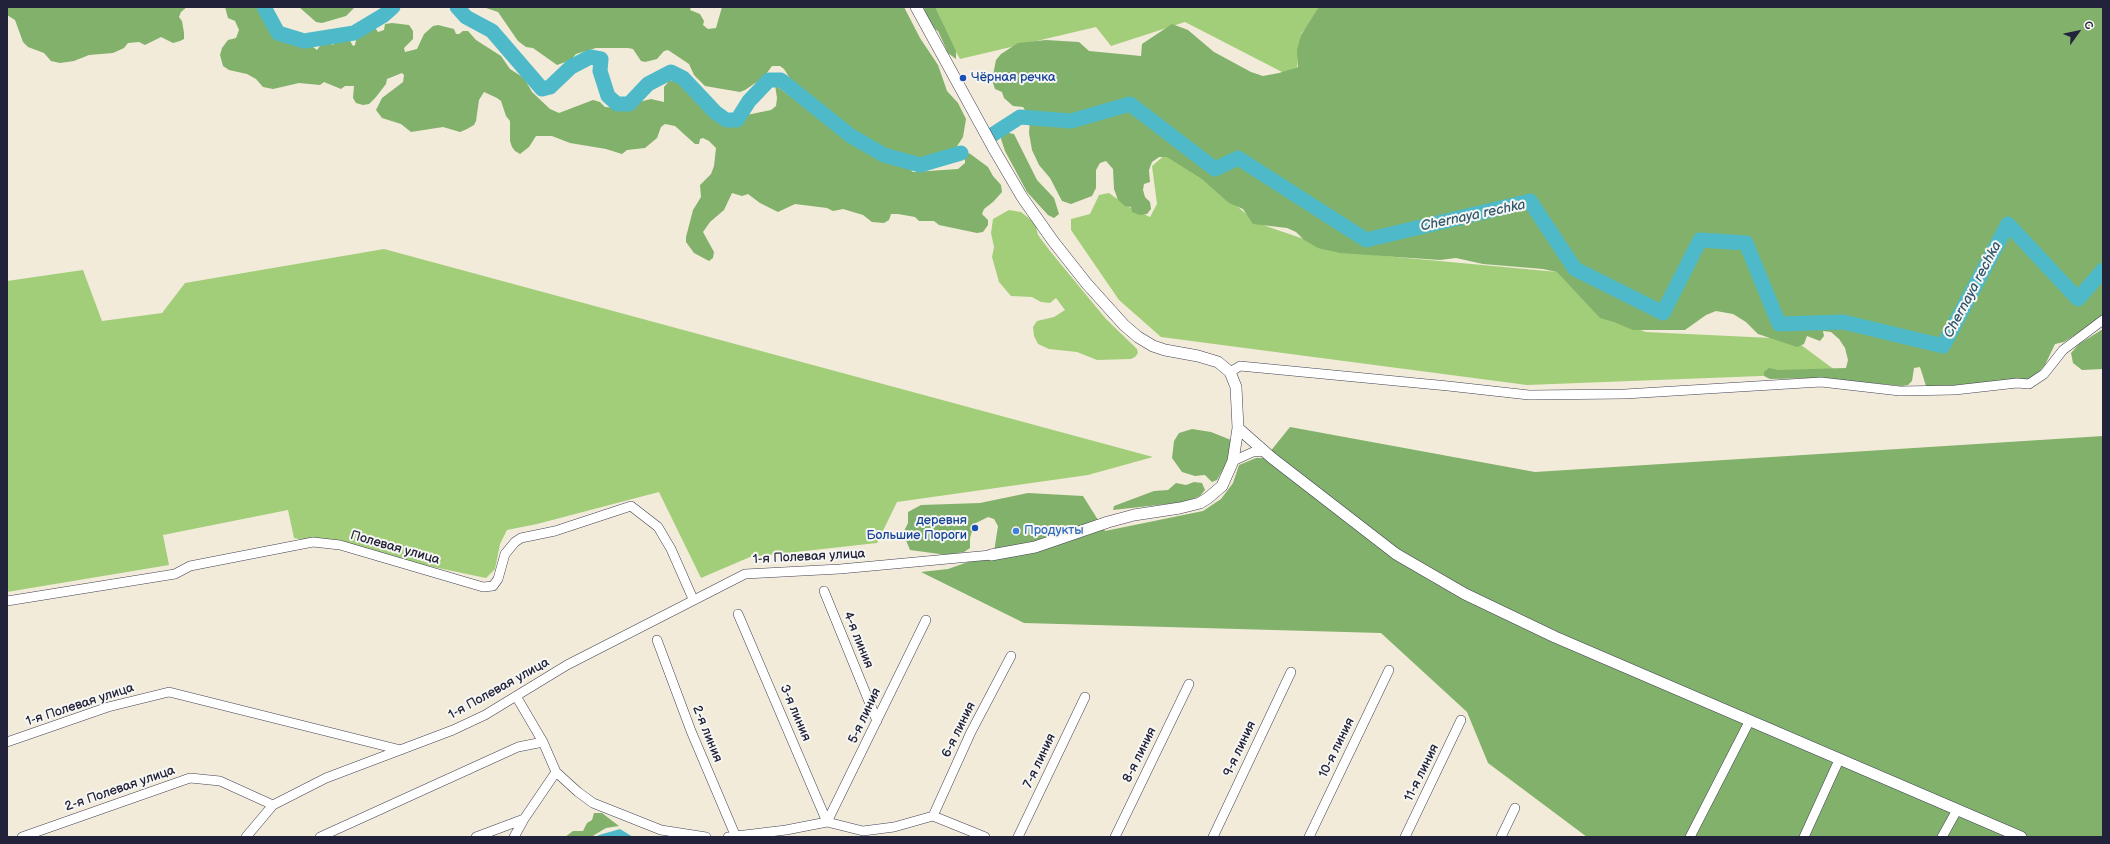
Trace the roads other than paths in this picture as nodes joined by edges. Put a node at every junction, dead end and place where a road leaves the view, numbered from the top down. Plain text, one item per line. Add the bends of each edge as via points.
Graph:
1 (916, 7) edge
2 (2103, 320) edge
3 (1230, 372) junction
4 (1238, 428) junction
5 (1265, 451) junction
6 (1233, 461) junction
7 (991, 555) joint
8 (824, 591) dead end
9 (693, 599) junction
10 (7, 601) edge
11 (738, 614) dead end
12 (926, 620) dead end
13 (657, 640) dead end
14 (1011, 656) dead end
15 (1389, 670) dead end
16 (1291, 672) dead end
17 (1188, 684) dead end
18 (516, 696) junction
19 (1085, 697) dead end
20 (877, 720) junction
21 (1462, 720) dead end
22 (1749, 722) junction
23 (7, 742) edge
24 (543, 742) junction
25 (401, 750) junction
26 (1839, 760) junction
27 (556, 772) junction
28 (273, 805) junction
29 (1515, 808) dead end
30 (1957, 810) junction
31 (933, 816) junction
32 (524, 819) junction
33 (827, 822) junction
34 (22, 837) edge
35 (246, 837) edge
36 (320, 837) edge
37 (476, 837) edge
38 (514, 837) edge
39 (706, 837) edge
40 (728, 837) edge
41 (736, 837) edge
42 (985, 837) edge
43 (1018, 837) edge
44 (1115, 837) edge
45 (1213, 837) edge
46 (1309, 837) edge
47 (1405, 837) edge
48 (1501, 837) edge
49 (1690, 837) edge
50 (1804, 837) edge
51 (1942, 837) edge
52 (2021, 837) edge

1 - 3 street via 1022,197 1087,284 1138,337 1165,350 1218,362
2 - 3 street via 2063,350 2044,374 2029,384 1955,390 1900,391 1821,382 1625,394 1529,395 1240,366
3 - 4 street via 1236,387
4 - 5 street
4 - 6 street
5 - 6 street via 1253,452
5 - 22 street via 1396,554 1466,594 1555,637
6 - 7 street via 1222,486 1200,503 1121,518 1035,547
7 - 9 street, 1-я Полевая улица via 840,569 745,574
8 - 20 street, 4-я линия
9 - 10 street, Полевая улица via 671,549 658,527 631,506 586,522 514,542 505,554 498,579 493,586 483,587 340,545 313,542 190,566 174,574
9 - 18 street, 1-я Полевая улица via 567,665
11 - 33 street, 3-я линия
12 - 20 street, 5-я линия
13 - 41 street, 2-я линия via 691,731
14 - 31 street, 6-я линия via 971,732
15 - 46 street, 10-я линия
16 - 45 street, 9-я линия
17 - 44 street, 8-я линия
18 - 24 street
18 - 25 street, 1-я Полевая улица via 485,715
19 - 43 street, 7-я линия
20 - 33 street, 5-я линия
21 - 47 street, 11-я линия
22 - 26 street
22 - 49 street
23 - 25 street, 1-я Полевая улица via 108,707 169,692
24 - 27 street
24 - 36 street via 518,747
25 - 28 street via 326,778
26 - 30 street
26 - 50 street
27 - 32 street
27 - 39 street via 593,803 661,830
28 - 34 street, 2-я Полевая улица via 220,781 190,778
28 - 35 street
29 - 48 street
30 - 51 street
30 - 52 street
31 - 33 street via 894,827 863,831
31 - 42 street
32 - 37 street
32 - 38 street
33 - 41 street
40 - 41 street

